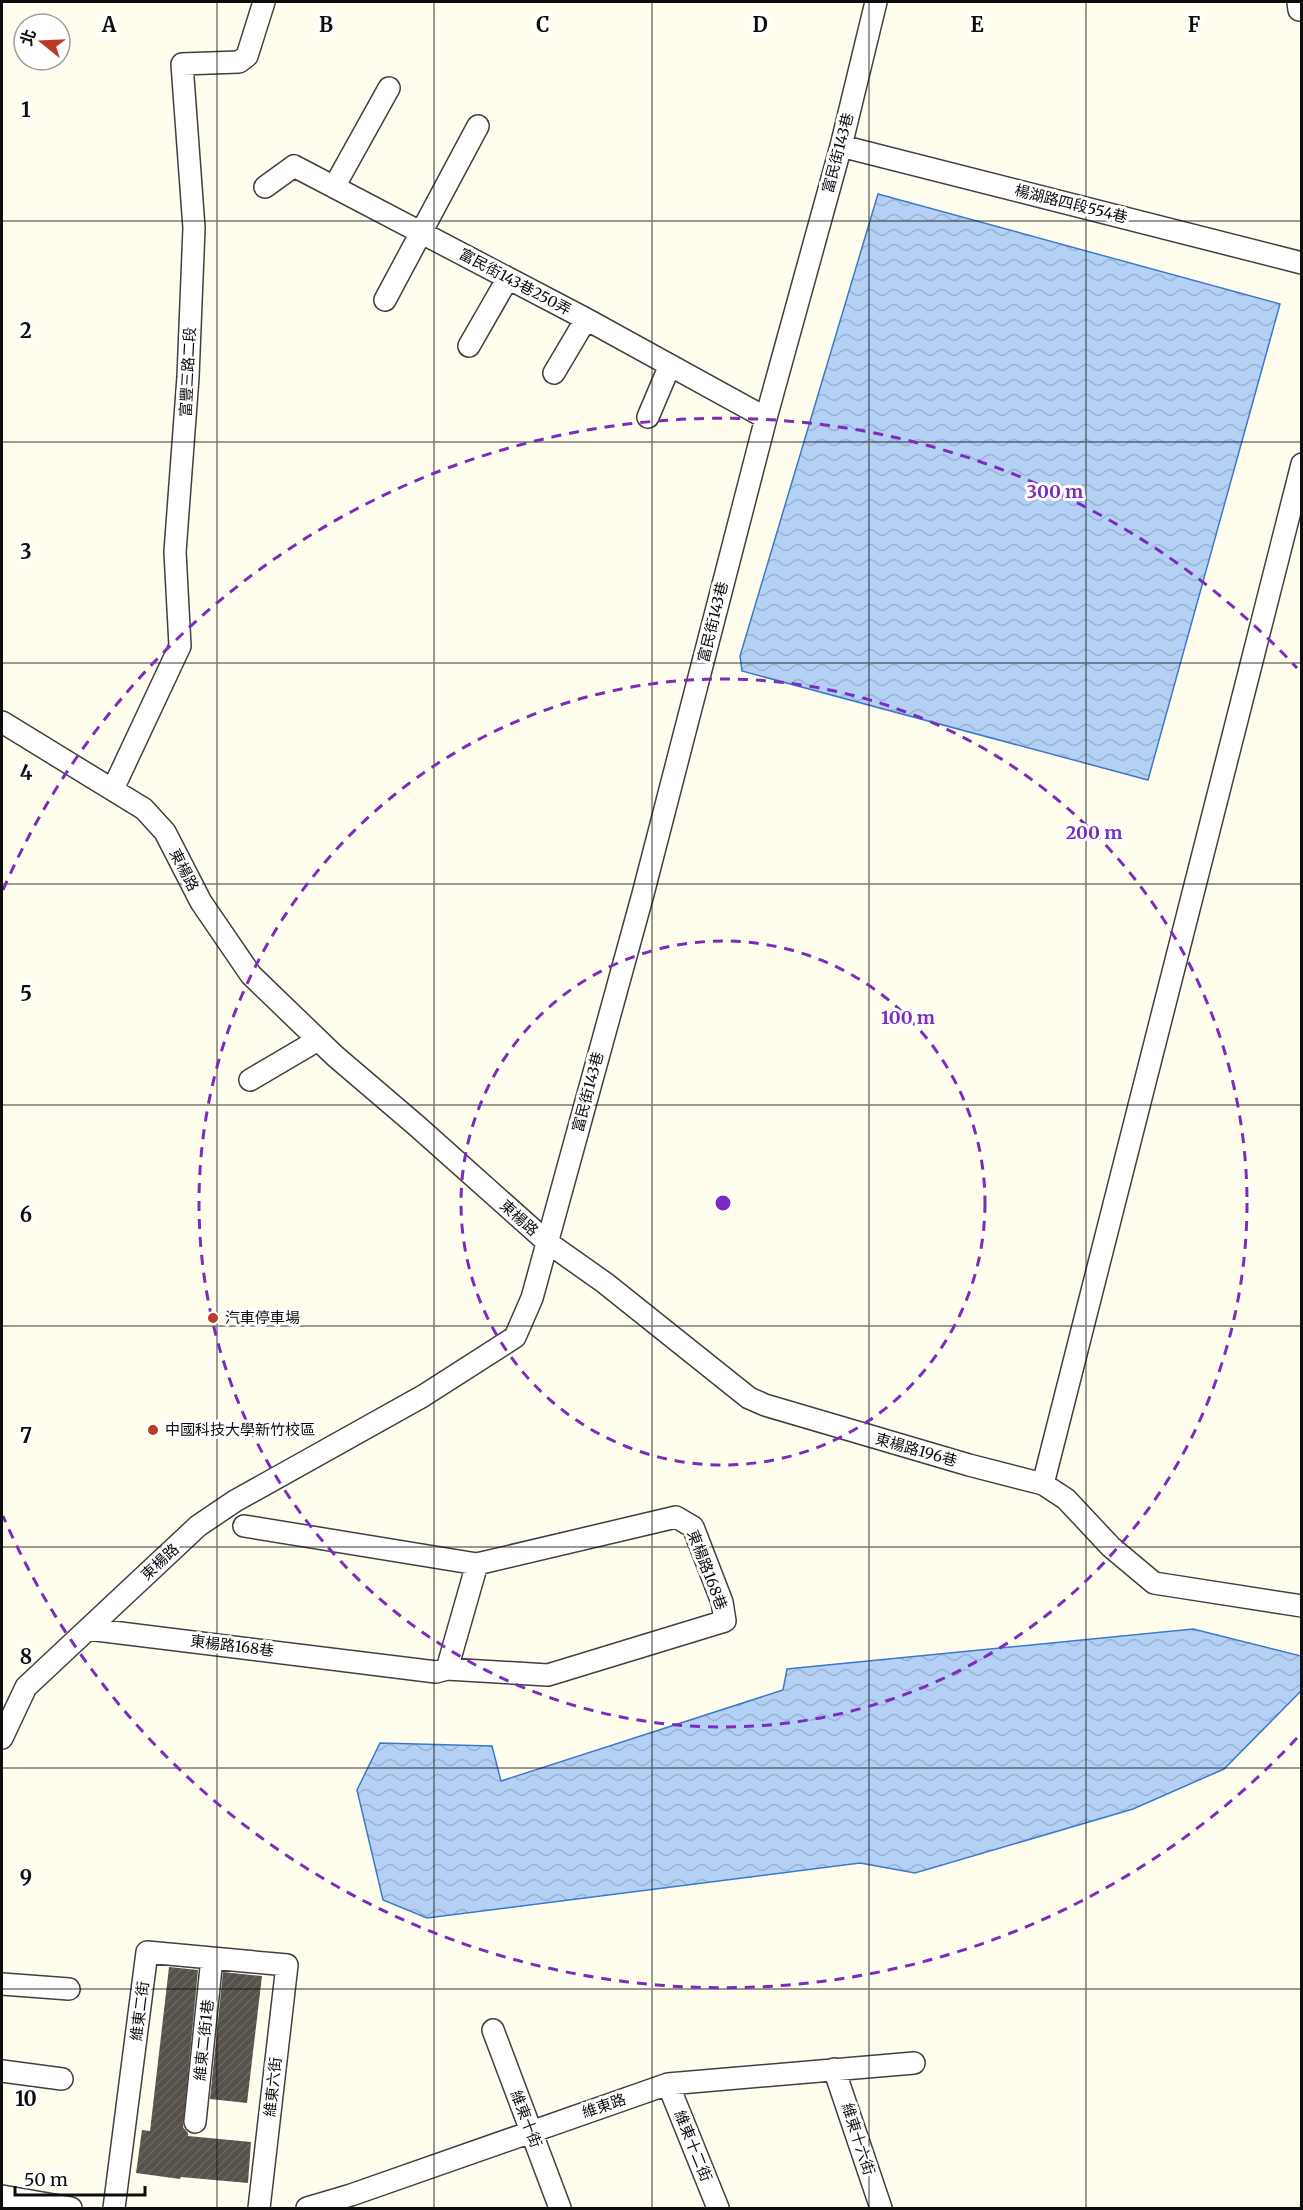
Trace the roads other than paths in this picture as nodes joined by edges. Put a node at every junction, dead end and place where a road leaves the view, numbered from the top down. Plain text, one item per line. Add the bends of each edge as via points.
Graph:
1 (264, 2) edge
2 (876, 2) edge
3 (1298, 2) edge
4 (1302, 10) edge
5 (389, 88) dead end
6 (478, 126) dead end
7 (841, 146) junction
8 (265, 187) dead end
9 (333, 187) junction
10 (421, 232) junction
11 (1302, 263) edge
12 (508, 278) junction
13 (385, 300) dead end
14 (586, 319) junction
15 (469, 346) dead end
16 (670, 365) junction
17 (554, 373) dead end
18 (648, 417) dead end
19 (766, 418) junction
20 (1302, 464) edge
21 (2, 722) edge
22 (113, 789) junction
23 (318, 1040) junction
24 (250, 1080) dead end
25 (547, 1242) junction
26 (1043, 1484) junction
27 (244, 1526) dead end
28 (477, 1564) junction
29 (1302, 1606) edge
30 (88, 1629) junction
31 (447, 1669) junction
32 (2, 1735) edge
33 (212, 1958) junction
34 (287, 1965) joint
35 (2, 1984) edge
36 (69, 1989) dead end
37 (493, 2030) dead end
38 (914, 2063) dead end
39 (834, 2069) junction
40 (2, 2071) edge
41 (62, 2079) dead end
42 (668, 2084) junction
43 (195, 2122) dead end
44 (530, 2131) junction
45 (2, 2196) edge
46 (353, 2202) edge
47 (71, 2208) edge
48 (114, 2208) edge
49 (259, 2208) edge
50 (307, 2208) edge
51 (560, 2208) edge
52 (718, 2208) edge
53 (881, 2208) edge

1 - 22 street, 富豐三路二段 via 247,56 239,62 182,64 194,228 176,552 180,646
2 - 7 street, 富民街143巷
3 - 4 street
5 - 9 street
6 - 10 street
7 - 11 street, 楊湖路四段554巷
7 - 19 street, 富民街143巷
8 - 9 street, 富民街143巷250弄 via 294,166
9 - 10 street, 富民街143巷250弄
10 - 12 street, 富民街143巷250弄
10 - 13 street
12 - 14 street, 富民街143巷250弄
12 - 15 street
14 - 16 street, 富民街143巷250弄
14 - 17 street
16 - 18 street
16 - 19 street, 富民街143巷250弄
19 - 25 street, 富民街143巷 via 643,894
20 - 26 street
21 - 22 street, 東楊路
22 - 23 street, 東楊路 via 144,809 165,832 201,902 251,975
23 - 24 street
23 - 25 street, 東楊路
25 - 26 street, 東楊路196巷 via 605,1283 749,1398
25 - 30 street, 東楊路 via 532,1298 515,1337 423,1396 198,1526
26 - 29 street, 東楊路196巷 via 1066,1499 1111,1547 1154,1583
27 - 28 street, 東楊路168巷
28 - 31 street
28 - 31 street, 東楊路168巷 via 676,1517 693,1527 722,1602 725,1621 548,1675
30 - 31 street, 東楊路168巷 via 436,1672
30 - 32 street, 東楊路 via 26,1687
33 - 34 street, 維東二街
33 - 43 street, 維東二街1巷
33 - 48 street, 維東二街 via 147,1952
34 - 49 street, 維東六街
35 - 36 street
37 - 44 street, 維東十街
38 - 39 street, 維東路
39 - 42 street, 維東路
39 - 53 street, 維東十六街
40 - 41 street
42 - 44 street, 維東路
42 - 52 street, 維東十二街
44 - 46 street, 維東路
44 - 51 street, 維東十街
45 - 47 street
46 - 50 street, 維東路

